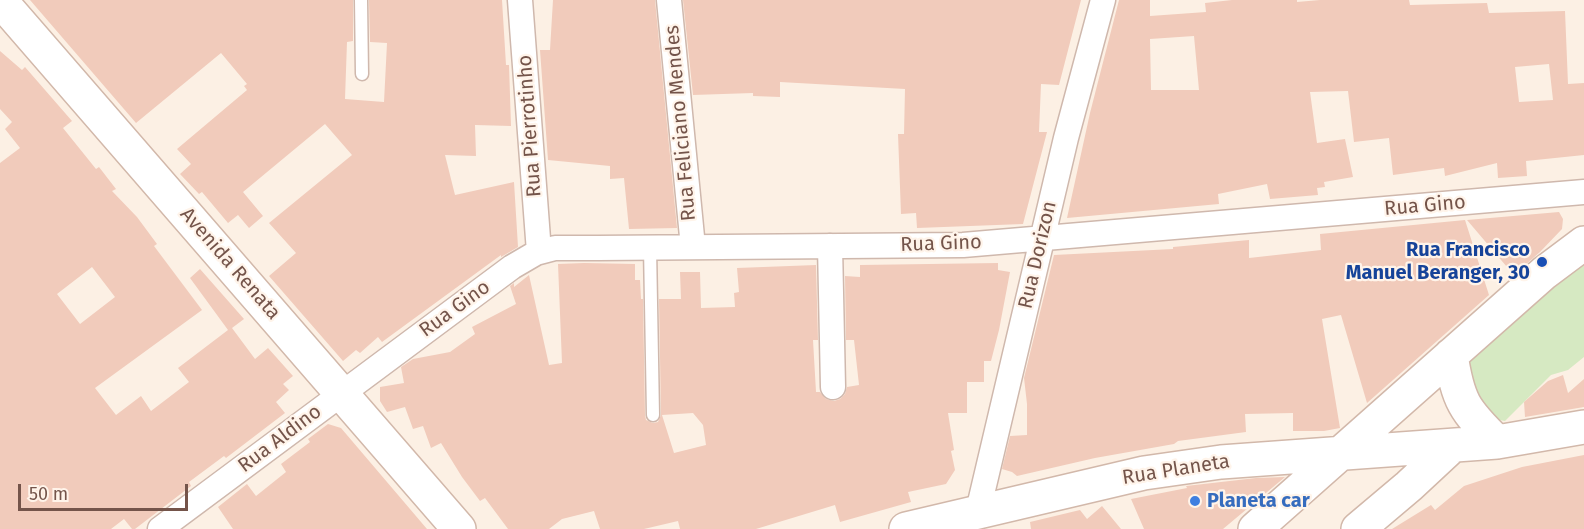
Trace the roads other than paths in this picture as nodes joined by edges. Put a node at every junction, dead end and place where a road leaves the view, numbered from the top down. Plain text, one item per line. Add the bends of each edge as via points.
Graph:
1 (0, 0) edge
2 (361, 0) edge
3 (520, 0) edge
4 (669, 0) edge
5 (1103, 0) edge
6 (362, 75) dead end
7 (1584, 192) edge
8 (1042, 239) junction
9 (1584, 243) edge
10 (693, 246) junction
11 (830, 246) junction
12 (650, 247) junction
13 (539, 252) junction
14 (1451, 355) junction
15 (833, 387) dead end
16 (342, 393) junction
17 (653, 415) dead end
18 (1584, 427) edge
19 (1497, 442) junction
20 (1452, 446) junction
21 (1340, 454) junction
22 (1290, 458) junction
23 (1303, 487) junction
24 (978, 511) junction
25 (160, 529) edge
26 (459, 529) edge
27 (906, 529) edge
28 (1255, 529) edge
29 (1358, 529) edge

1 - 16 main road, Avenida Renata
2 - 6 lane
3 - 13 street, Rua Pierrotinho
4 - 10 street, Rua Feliciano Mendes
5 - 8 street, Rua Dorizon
7 - 8 street, Rua Gino
8 - 11 street, Rua Gino via 963,245
8 - 24 street, Rua Dorizon
9 - 14 main road
10 - 11 street, Rua Gino
10 - 12 street, Rua Gino
11 - 15 street
12 - 13 street, Rua Gino via 555,248
12 - 17 lane
13 - 16 street, Rua Gino via 512,267
14 - 19 main road via 1456,387 1466,409
14 - 21 main road
16 - 25 street, Rua Aldino
16 - 26 main road, Avenida Renata
18 - 19 main road, Rua Planeta
19 - 20 main road, Rua Planeta
20 - 21 main road, Rua Planeta
20 - 29 main road
21 - 22 main road, Rua Planeta
21 - 23 main road
22 - 23 main road via 1307,470
22 - 24 main road, Rua Planeta via 1221,462 1144,473
23 - 28 main road
24 - 27 main road, Rua Planeta

